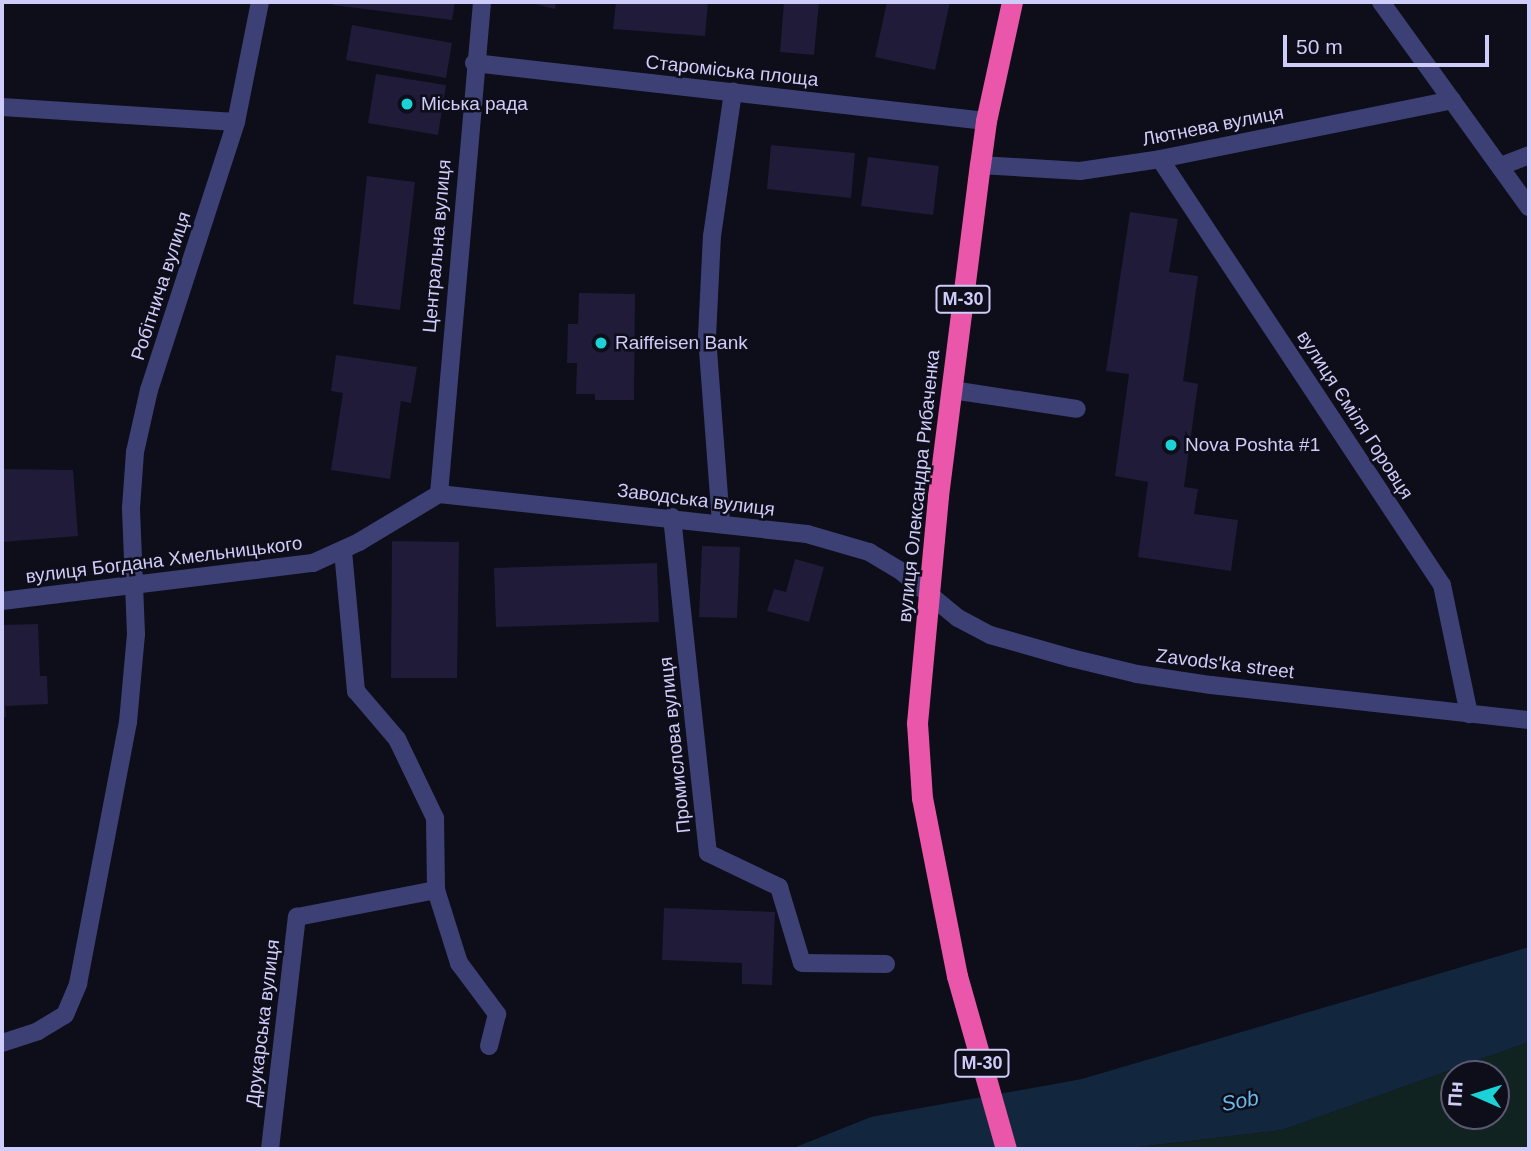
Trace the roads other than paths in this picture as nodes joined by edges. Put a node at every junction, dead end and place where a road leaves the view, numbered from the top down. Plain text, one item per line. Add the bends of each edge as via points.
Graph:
1 (260, 2) edge
2 (482, 2) edge
3 (1013, 2) edge
4 (1381, 2) edge
5 (474, 63) junction
6 (733, 92) junction
7 (1452, 100) junction
8 (2, 107) edge
9 (986, 121) junction
10 (236, 122) junction
11 (1529, 155) edge
12 (1160, 159) junction
13 (980, 165) junction
14 (1501, 166) junction
15 (1529, 207) edge
16 (952, 390) junction
17 (1077, 409) dead end
18 (439, 494) junction
19 (672, 517) junction
20 (720, 523) junction
21 (342, 551) junction
22 (135, 587) junction
23 (930, 598) junction
24 (2, 601) edge
25 (1469, 714) junction
26 (1529, 720) edge
27 (436, 890) junction
28 (886, 964) dead end
29 (2, 1043) edge
30 (489, 1046) dead end
31 (270, 1149) edge
32 (1006, 1149) edge

1 - 10 street, Робітнича вулиця
2 - 5 street, Центральна вулиця
3 - 9 highway, вулиця Олександра Рибаченка / М-30
4 - 7 street
5 - 6 street, Староміська площа
5 - 18 street, Центральна вулиця
6 - 9 street, Староміська площа
6 - 20 street via 712,236 707,337
7 - 12 street, Лютнева вулиця
7 - 14 street
8 - 10 street
9 - 13 highway, вулиця Олександра Рибаченка / М-30
10 - 22 street, Робітнича вулиця via 142,417 131,508
11 - 14 street
12 - 13 street, Лютнева вулиця via 1080,171
12 - 25 street, вулиця Єміля Горовця via 1442,585
13 - 16 highway, вулиця Олександра Рибаченка / М-30
14 - 15 street
16 - 17 street
16 - 23 highway, вулиця Олександра Рибаченка / М-30
18 - 19 street, Заводська вулиця
18 - 21 street, вулиця Богдана Хмельницького
19 - 20 street, Заводська вулиця
19 - 28 street, Промислова вулиця via 708,853 779,887 802,963
20 - 23 street, Заводська вулиця via 807,534 869,552 902,572
21 - 22 street, вулиця Богдана Хмельницького via 297,567
21 - 27 street via 356,691 397,738 435,818
22 - 24 street, вулиця Богдана Хмельницького
22 - 29 street, Робітнича вулиця via 128,722 78,984 65,1015 38,1031
23 - 25 street, Zavods'ka street via 990,635 1138,674
23 - 32 highway, вулиця Олександра Рибаченка / М-30 via 917,723 922,798 957,976
25 - 26 street, Zavods'ka street
27 - 30 street via 459,963 497,1014
27 - 31 street, Друкарська вулиця via 297,917

